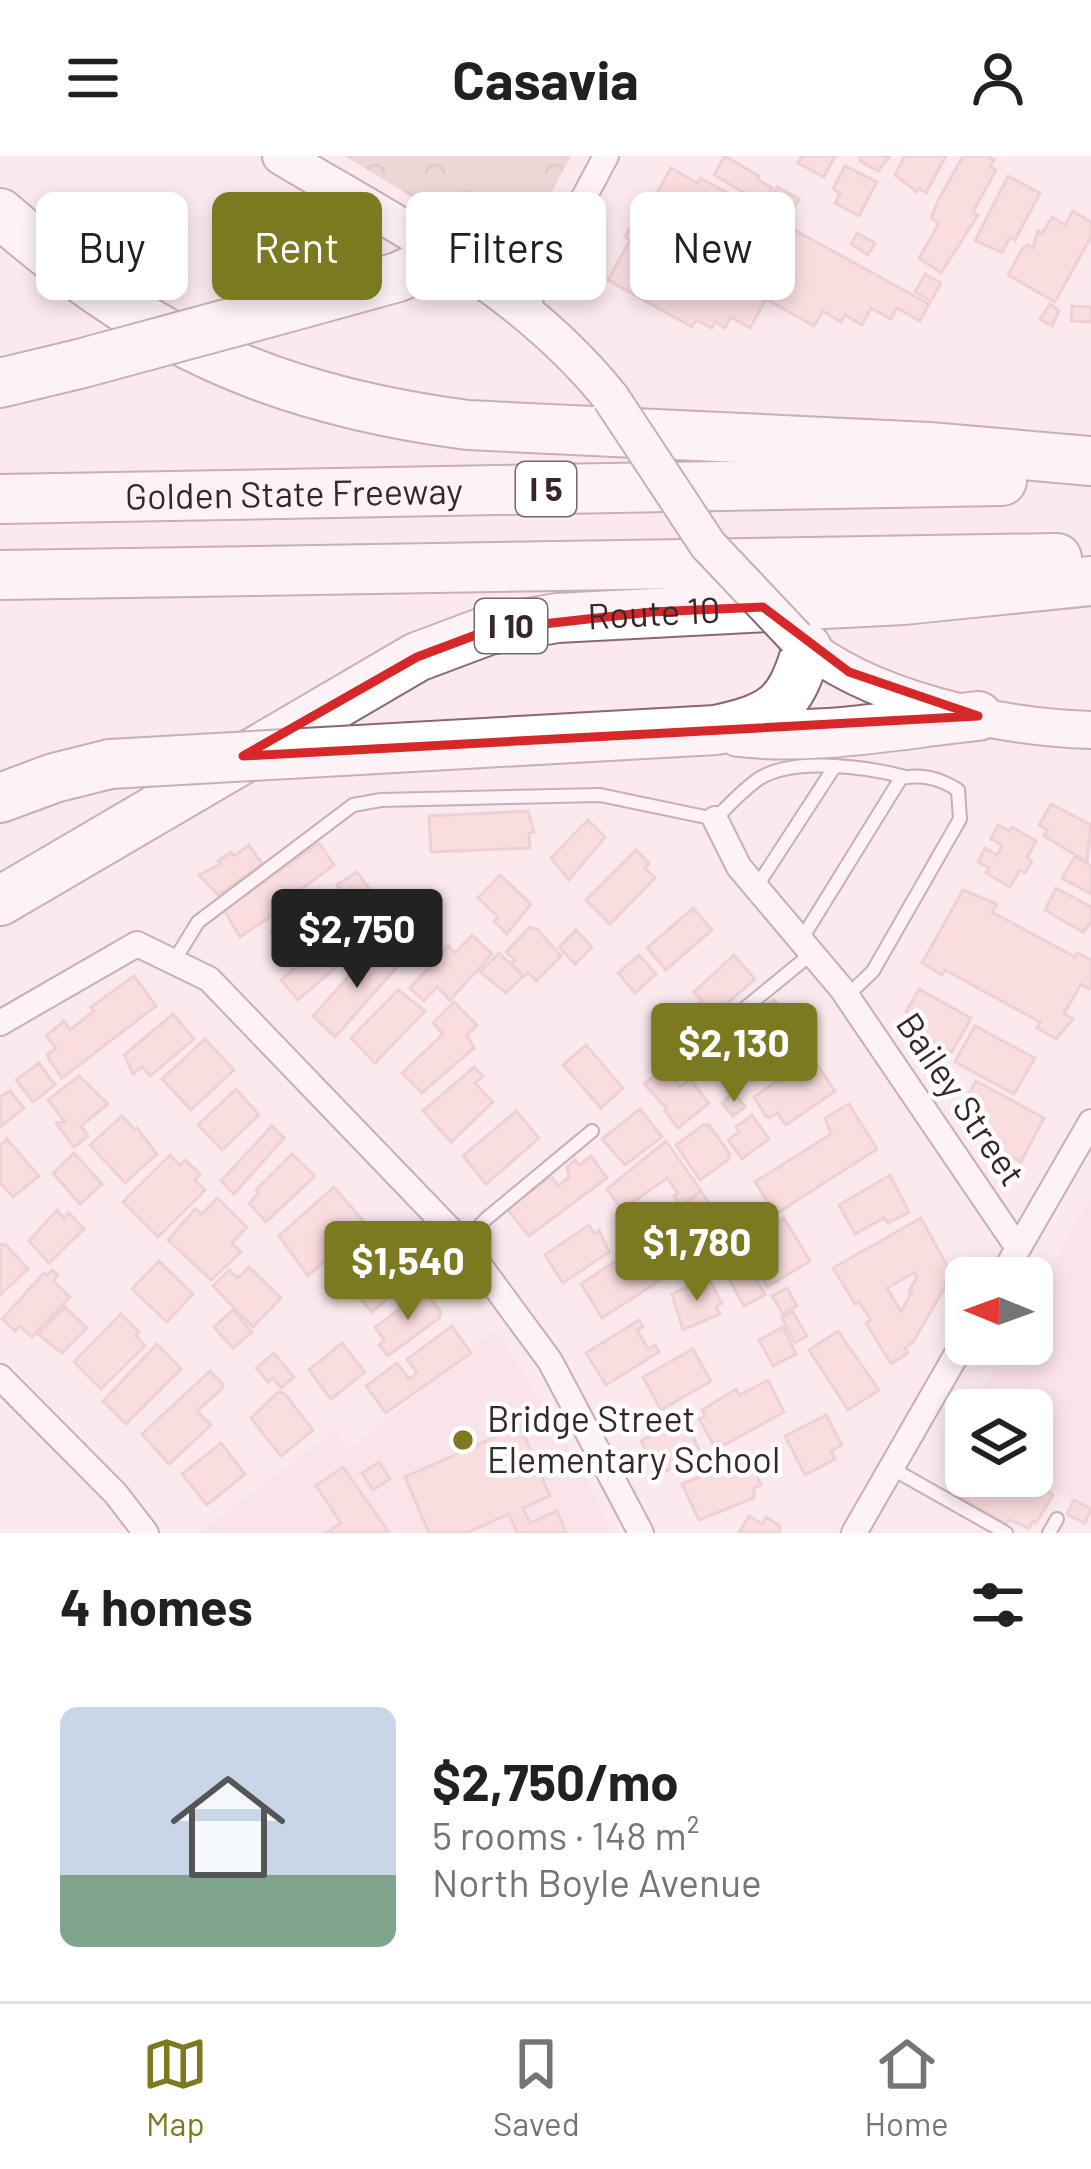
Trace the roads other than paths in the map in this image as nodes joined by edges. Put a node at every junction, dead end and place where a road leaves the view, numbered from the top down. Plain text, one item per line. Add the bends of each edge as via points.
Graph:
1 (280, 156) edge
2 (606, 156) edge
3 (0, 213) edge
4 (406, 230) edge
5 (406, 273) edge
6 (513, 300) edge
7 (525, 308) junction
8 (0, 383) edge
9 (1091, 461) edge
10 (1091, 479) edge
11 (0, 499) edge
12 (1091, 558) edge
13 (0, 575) edge
14 (1091, 580) edge
15 (801, 643) junction
16 (978, 716) junction
17 (716, 730) junction
18 (1091, 730) edge
19 (835, 766) junction
20 (906, 777) junction
21 (0, 798) edge
22 (715, 819) junction
23 (756, 887) junction
24 (0, 901) edge
25 (807, 947) junction
26 (174, 962) junction
27 (847, 996) junction
28 (0, 1023) edge
29 (678, 1063) dead end
30 (592, 1131) dead end
31 (1089, 1131) edge
32 (464, 1243) junction
33 (1018, 1248) junction
34 (1013, 1257) edge
35 (950, 1365) edge
36 (0, 1377) edge
37 (891, 1468) junction
38 (1057, 1520) dead end
39 (146, 1533) edge
40 (640, 1533) edge
41 (854, 1533) edge
42 (1006, 1533) edge
43 (1049, 1533) edge

1 - 4 main road
2 - 7 street
3 - 9 highway via 129,314 231,367 342,404 468,425
5 - 8 highway, bridge
6 - 7 main road
7 - 15 main road, bridge via 611,398 708,545
10 - 11 highway, Golden State Freeway / I 5
12 - 13 highway, I 5
14 - 24 highway, Route 10 / I 10 via 903,600 557,618 489,630 417,657
15 - 16 main road via 888,688
15 - 17 highway via 788,699 767,716
16 - 17 highway via 762,735
16 - 18 main road
17 - 21 highway, bridge via 110,764
19 - 20 lane
19 - 22 lane via 760,777
19 - 23 lane
20 - 25 lane
20 - 27 lane via 943,780 958,790 960,819 873,971
22 - 23 street, Bailey Street
22 - 26 lane via 600,795 353,805 198,922
23 - 25 street, Bailey Street
25 - 27 street, Bailey Street
25 - 29 lane
26 - 28 street via 136,944
26 - 32 street via 209,980
27 - 33 street, Bailey Street
30 - 32 lane
31 - 33 street
32 - 40 street via 550,1361
33 - 34 street
35 - 37 street
36 - 39 street
37 - 41 street
37 - 42 lane
38 - 43 lane

